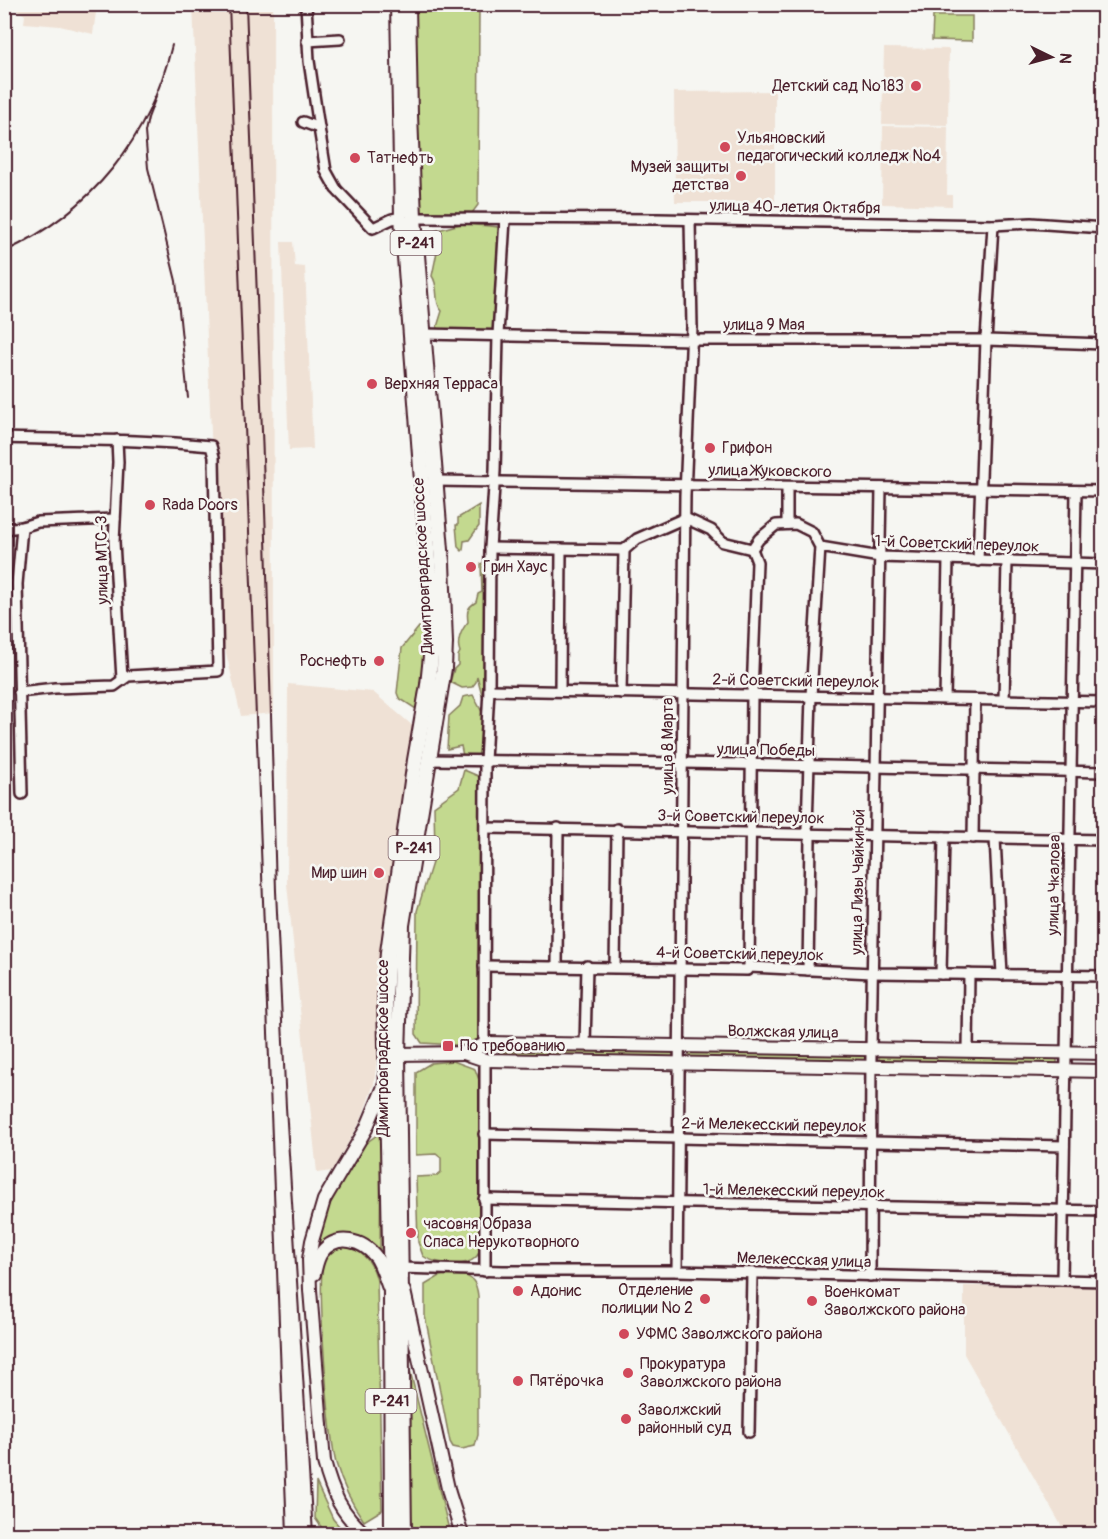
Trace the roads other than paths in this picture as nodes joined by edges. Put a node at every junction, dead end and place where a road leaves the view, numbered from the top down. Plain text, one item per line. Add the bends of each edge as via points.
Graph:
1 (306, 4) edge
2 (398, 4) edge
3 (408, 4) edge
4 (340, 39) dead end
5 (307, 41) junction
6 (303, 122) dead end
7 (319, 128) junction
8 (403, 218) junction
9 (506, 219) junction
10 (690, 220) junction
11 (993, 225) junction
12 (1104, 228) edge
13 (424, 334) junction
14 (498, 335) junction
15 (692, 340) junction
16 (986, 340) junction
17 (1104, 344) edge
18 (4, 438) edge
19 (117, 440) junction
20 (429, 482) junction
21 (494, 482) junction
22 (686, 485) junction
23 (788, 487) junction
24 (882, 488) junction
25 (979, 489) junction
26 (1076, 491) junction
27 (1104, 491) edge
28 (685, 518) junction
29 (115, 519) junction
30 (787, 524) junction
31 (22, 527) junction
32 (4, 529) edge
33 (820, 547) junction
34 (490, 548) junction
35 (561, 549) junction
36 (752, 549) junction
37 (624, 550) junction
38 (880, 557) junction
39 (948, 560) junction
40 (978, 561) junction
41 (1007, 561) junction
42 (1075, 563) junction
43 (1104, 564) edge
44 (122, 679) junction
45 (489, 690) junction
46 (560, 691) junction
47 (19, 692) junction
48 (621, 693) junction
49 (683, 693) junction
50 (752, 695) junction
51 (810, 696) junction
52 (876, 698) junction
53 (945, 699) junction
54 (975, 700) junction
55 (1004, 700) junction
56 (1072, 701) junction
57 (1104, 702) edge
58 (427, 760) junction
59 (485, 761) junction
60 (684, 763) junction
61 (752, 766) junction
62 (809, 767) junction
63 (875, 768) junction
64 (974, 769) junction
65 (1071, 771) junction
66 (1104, 772) edge
67 (22, 794) dead end
68 (486, 828) junction
69 (558, 828) junction
70 (617, 829) junction
71 (682, 831) junction
72 (750, 833) junction
73 (809, 833) junction
74 (874, 836) junction
75 (944, 837) junction
76 (973, 838) junction
77 (995, 838) junction
78 (1070, 839) junction
79 (1104, 840) edge
80 (484, 966) junction
81 (557, 966) junction
82 (587, 966) junction
83 (615, 967) junction
84 (749, 967) junction
85 (680, 969) junction
86 (808, 970) junction
87 (872, 973) junction
88 (941, 974) junction
89 (969, 974) junction
90 (1002, 975) junction
91 (1067, 976) junction
92 (1104, 976) edge
93 (484, 1045) junction
94 (585, 1045) junction
95 (679, 1047) junction
96 (871, 1049) junction
97 (968, 1051) junction
98 (1066, 1052) junction
99 (464, 1053) junction
100 (1104, 1053) edge
101 (392, 1054) junction
102 (485, 1060) junction
103 (679, 1063) junction
104 (870, 1068) junction
105 (1065, 1071) junction
106 (1104, 1071) edge
107 (386, 1080) junction
108 (484, 1134) junction
109 (679, 1138) junction
110 (870, 1141) junction
111 (1064, 1146) junction
112 (484, 1200) junction
113 (679, 1204) junction
114 (870, 1208) junction
115 (1063, 1210) junction
116 (1104, 1211) edge
117 (485, 1270) junction
118 (397, 1271) junction
119 (677, 1271) junction
120 (752, 1273) junction
121 (870, 1276) junction
122 (1062, 1280) junction
123 (1104, 1281) edge
124 (310, 1290) junction
125 (391, 1294) junction
126 (749, 1432) dead end
127 (365, 1534) edge
128 (392, 1534) edge
129 (404, 1534) edge
130 (462, 1534) edge

1 - 5 street
2 - 8 highway, Димитровградское шоссе / Р-241
3 - 8 highway, Димитровградское шоссе / Р-241 via 410,114
4 - 5 street
5 - 7 street
6 - 7 street
7 - 8 street, улица 40-летия Октября via 326,171 336,189 373,228
8 - 9 street, улица 40-летия Октября
8 - 13 highway, Димитровградское шоссе / Р-241
8 - 20 highway, Димитровградское шоссе / Р-241
9 - 10 street, улица 40-летия Октября
9 - 14 street
10 - 11 street, улица 40-летия Октября
10 - 15 street, улица 8 Марта
11 - 12 street, улица 40-летия Октября via 1031,223
11 - 16 street
13 - 14 street, улица 9 Мая
13 - 20 highway, Димитровградское шоссе / Р-241
14 - 15 street, улица 9 Мая
14 - 21 street
15 - 16 street, улица 9 Мая
15 - 22 street, улица 8 Марта
16 - 17 street, улица 9 Мая
16 - 25 street
18 - 19 street
19 - 29 street, улица МТС-3
19 - 44 street via 211,446 214,457 218,671 167,672
20 - 21 street, улица Жуковского
20 - 58 highway, Димитровградское шоссе / Р-241 via 445,603 445,655
20 - 101 highway, Димитровградское шоссе / Р-241 via 432,646 388,951
21 - 22 street, улица Жуковского
21 - 34 street
22 - 23 street, улица Жуковского
22 - 28 street, улица 8 Марта
23 - 24 street, улица Жуковского
23 - 30 street
24 - 25 street, улица Жуковского
24 - 38 street, улица Лизы Чайкиной
25 - 26 street, улица Жуковского
25 - 40 street
26 - 27 street, улица Жуковского
26 - 42 street, улица Чкалова
28 - 36 street via 711,530 723,542
28 - 37 street via 637,539
28 - 49 street, улица 8 Марта
29 - 31 street via 38,522
29 - 44 street, улица МТС-3
30 - 33 street via 812,532
30 - 36 street via 777,525
31 - 32 street
31 - 47 street via 17,584
33 - 38 street, 1-й Советский переулок
33 - 51 street
34 - 35 street
34 - 45 street
35 - 37 street
35 - 46 street
36 - 50 street via 757,562
37 - 48 street
38 - 39 street, 1-й Советский переулок
38 - 52 street, улица Лизы Чайкиной
39 - 40 street, 1-й Советский переулок
39 - 53 street
40 - 41 street, 1-й Советский переулок
41 - 42 street, 1-й Советский переулок
41 - 55 street
42 - 43 street, 1-й Советский переулок
42 - 56 street, улица Чкалова
44 - 47 street via 114,686
45 - 46 street, 2-й Советский переулок
45 - 59 street
46 - 48 street, 2-й Советский переулок
47 - 67 street
48 - 49 street, 2-й Советский переулок
49 - 50 street, 2-й Советский переулок
49 - 60 street, улица 8 Марта
50 - 51 street, 2-й Советский переулок
50 - 61 street
51 - 52 street, 2-й Советский переулок
51 - 62 street
52 - 53 street, 2-й Советский переулок
52 - 63 street, улица Лизы Чайкиной
53 - 54 street, 2-й Советский переулок
54 - 55 street, 2-й Советский переулок
54 - 64 street
55 - 56 street, 2-й Советский переулок
56 - 57 street, 2-й Советский переулок
56 - 65 street, улица Чкалова
58 - 59 street, улица Победы
58 - 101 highway, Димитровградское шоссе / Р-241 via 402,925
59 - 60 street, улица Победы
59 - 68 street
60 - 61 street, улица Победы
60 - 71 street, улица 8 Марта
61 - 62 street, улица Победы
61 - 72 street
62 - 63 street, улица Победы
62 - 73 street
63 - 64 street, улица Победы
63 - 74 street, улица Лизы Чайкиной
64 - 65 street, улица Победы
64 - 76 street
65 - 66 street, улица Победы
65 - 78 street, улица Чкалова
68 - 69 street, 3-й Советский переулок
68 - 80 street
69 - 70 street, 3-й Советский переулок
69 - 81 street
70 - 71 street, 3-й Советский переулок
70 - 83 street
71 - 72 street, 3-й Советский переулок
71 - 85 street, улица 8 Марта
72 - 73 street, 3-й Советский переулок
72 - 84 street
73 - 74 street, 3-й Советский переулок
73 - 86 street
74 - 75 street, 3-й Советский переулок
74 - 87 street, улица Лизы Чайкиной
75 - 76 street, 3-й Советский переулок
75 - 88 street
76 - 77 street, 3-й Советский переулок
77 - 78 street, 3-й Советский переулок
77 - 90 street
78 - 79 street, 3-й Советский переулок
78 - 91 street, улица Чкалова
80 - 81 street, 4-й Советский переулок
80 - 93 street
81 - 82 street, 4-й Советский переулок
82 - 83 street, 4-й Советский переулок
82 - 94 street
83 - 85 street, 4-й Советский переулок
84 - 85 street, 4-й Советский переулок
84 - 86 street, 4-й Советский переулок
85 - 95 street, улица 8 Марта
86 - 87 street, 4-й Советский переулок
87 - 88 street, 4-й Советский переулок
87 - 96 street, улица Лизы Чайкиной
88 - 89 street, 4-й Советский переулок
89 - 90 street, 4-й Советский переулок
89 - 97 street
90 - 91 street, 4-й Советский переулок
91 - 92 street, 4-й Советский переулок
91 - 98 street, улица Чкалова
93 - 94 main road, Волжская улица
93 - 99 main road, Волжская улица
94 - 95 main road, Волжская улица
95 - 96 main road, Волжская улица
95 - 103 street, улица 8 Марта
96 - 97 main road, Волжская улица
96 - 104 street, улица Лизы Чайкиной
97 - 98 main road, Волжская улица
98 - 100 main road, Волжская улица
98 - 105 street, улица Чкалова
99 - 101 main road, Волжская улица
99 - 102 main road, Волжская улица
101 - 107 highway, Димитровградское шоссе / Р-241
101 - 118 highway, Димитровградское шоссе / Р-241
102 - 103 main road, Волжская улица
102 - 108 street
103 - 104 main road, Волжская улица
103 - 109 street, улица 8 Марта
104 - 105 main road, Волжская улица
104 - 110 street, улица Лизы Чайкиной
105 - 106 main road, Волжская улица
105 - 111 street, улица Чкалова
107 - 118 highway, Димитровградское шоссе / Р-241
107 - 124 main road via 366,1129 324,1200 309,1259
108 - 109 street, 2-й Мелекесский переулок
108 - 112 street
109 - 110 street, 2-й Мелекесский переулок
109 - 113 street, улица 8 Марта
110 - 111 street, 2-й Мелекесский переулок
110 - 114 street, улица Лизы Чайкиной
111 - 115 street, улица Чкалова
112 - 113 street, 1-й Мелекесский переулок
112 - 117 street
113 - 114 street, 1-й Мелекесский переулок
113 - 119 street, улица 8 Марта
114 - 115 street, 1-й Мелекесский переулок
114 - 121 street, улица Лизы Чайкиной
115 - 116 street, 1-й Мелекесский переулок
115 - 122 street, улица Чкалова
117 - 118 street, Мелекесская улица
117 - 119 street, Мелекесская улица
118 - 125 highway, Р-241
118 - 129 highway, Р-241
118 - 130 main road
119 - 120 street, Мелекесская улица
120 - 121 street, Мелекесская улица
120 - 126 street
121 - 122 street, Мелекесская улица
122 - 123 street, Мелекесская улица
124 - 125 main road via 321,1252 336,1242 350,1240 374,1255
124 - 127 main road via 321,1444 328,1480 350,1521
125 - 128 highway, Р-241

